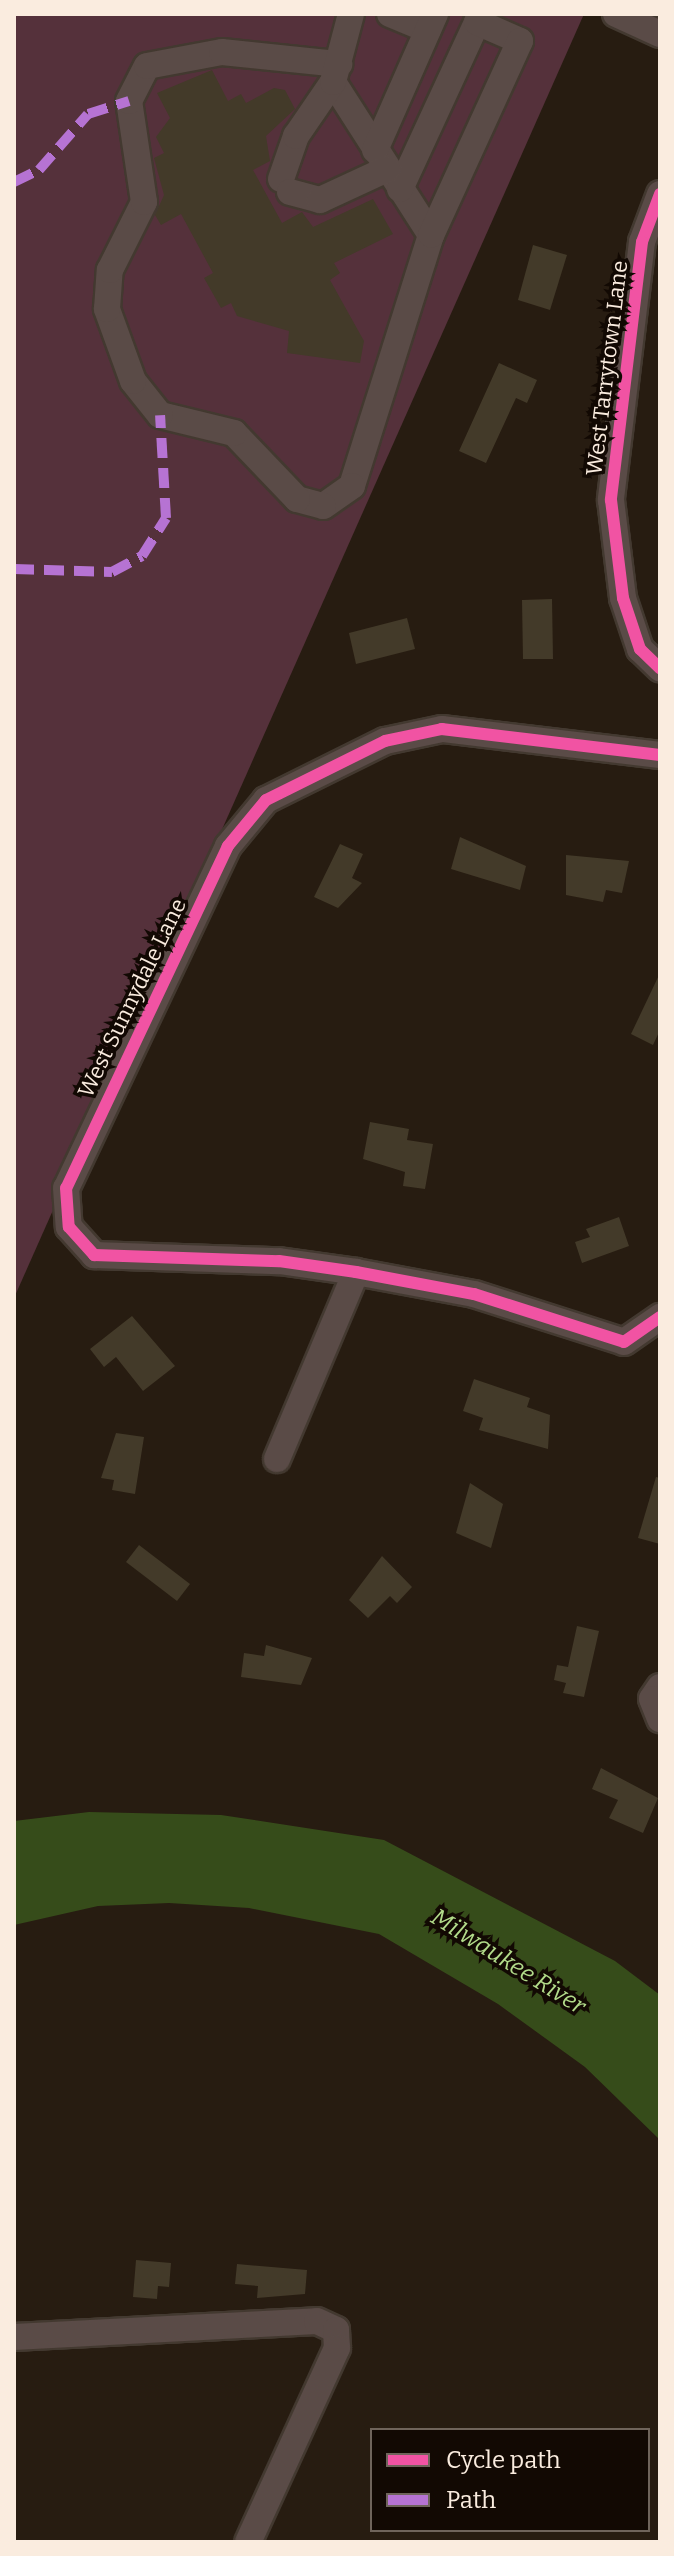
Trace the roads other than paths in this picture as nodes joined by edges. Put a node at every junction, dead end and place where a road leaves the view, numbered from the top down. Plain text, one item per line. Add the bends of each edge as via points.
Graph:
1 (351, 14) edge
2 (390, 14) edge
3 (616, 14) edge
4 (468, 18) edge
5 (431, 22) edge
6 (660, 34) edge
7 (336, 73) junction
8 (387, 169) junction
9 (660, 194) edge
10 (431, 235) junction
11 (660, 668) edge
12 (660, 755) edge
13 (356, 1272) junction
14 (660, 1317) edge
15 (277, 1459) dead end
16 (660, 1687) edge
17 (660, 1719) edge
18 (14, 2337) edge
19 (248, 2542) edge

1 - 7 street
2 - 5 street
3 - 6 street
4 - 8 street
4 - 10 street via 520,41
5 - 8 street
7 - 8 street
7 - 8 street via 296,136 286,185 320,200
7 - 10 street via 222,52 147,66 129,101 144,202 110,270 107,309 133,381 172,423 234,433 297,499 323,506 352,486
8 - 10 street
9 - 11 street, West Tarrytown Lane via 642,242 611,500 623,598 640,649
12 - 13 street, West Sunnydale Lane via 442,729 385,741 266,800 228,846 66,1188 69,1227 94,1255 279,1261
13 - 14 street via 474,1294 624,1342
13 - 15 street
16 - 17 street via 652,1699
18 - 19 street via 317,2321 336,2330 337,2348

